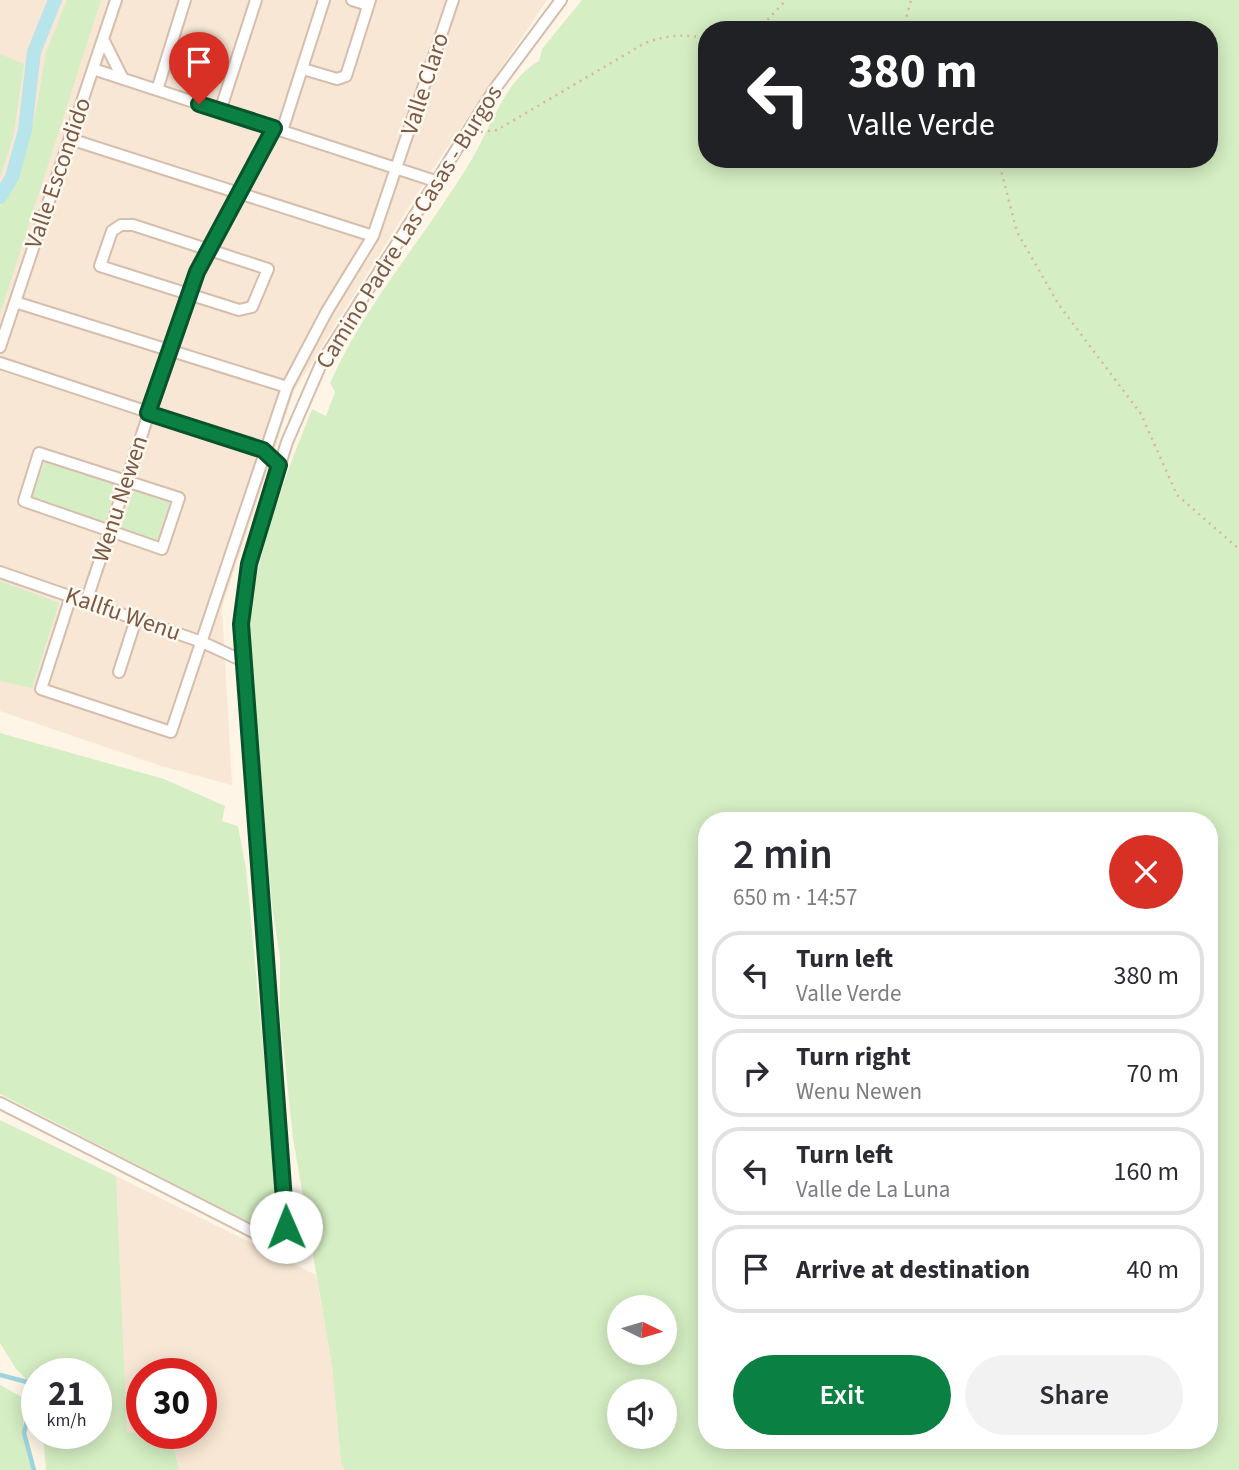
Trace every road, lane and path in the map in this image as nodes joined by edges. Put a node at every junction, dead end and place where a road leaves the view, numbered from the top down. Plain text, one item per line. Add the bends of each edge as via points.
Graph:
1 (116, 0) edge
2 (185, 0) edge
3 (256, 0) edge
4 (324, 0) edge
5 (352, 0) edge
6 (453, 0) edge
7 (561, 0) edge
8 (786, 0) edge
9 (911, 0) edge
10 (369, 2) edge
11 (766, 21) edge
12 (905, 21) edge
13 (698, 37) edge
14 (103, 38) junction
15 (93, 69) junction
16 (303, 69) junction
17 (123, 79) junction
18 (157, 90) junction
19 (220, 111) junction
20 (278, 130) junction
21 (468, 130) junction
22 (70, 139) junction
23 (397, 168) junction
24 (1001, 168) edge
25 (435, 181) junction
26 (239, 194) junction
27 (373, 236) junction
28 (208, 251) junction
29 (189, 294) junction
30 (15, 302) junction
31 (0, 347) edge
32 (170, 351) junction
33 (0, 363) edge
34 (286, 387) junction
35 (148, 413) junction
36 (263, 450) junction
37 (279, 465) junction
38 (126, 481) junction
39 (110, 531) junction
40 (1239, 549) edge
41 (0, 572) edge
42 (71, 596) junction
43 (86, 602) junction
44 (136, 619) junction
45 (202, 642) junction
46 (243, 661) junction
47 (119, 672) dead end
48 (0, 1103) edge

1 - 14 street, Valle Escondido
2 - 18 street
3 - 19 street
4 - 16 street, Wenu Newen
5 - 10 street
6 - 23 street, Valle Claro
7 - 21 street, Camino Padre Las Casas - Burgos
8 - 11 path
9 - 12 path
10 - 16 street via 346,76 337,79
13 - 21 path via 673,35 645,43 496,130
14 - 15 street, Valle Escondido
14 - 17 street
15 - 17 street
15 - 22 street, Valle Escondido
16 - 20 street, Wenu Newen
17 - 18 street
18 - 19 street
19 - 20 street
20 - 23 street
20 - 26 street, Wenu Newen
21 - 25 street, Camino Padre Las Casas - Burgos
22 - 26 street
22 - 30 street, Valle Escondido
23 - 25 street
23 - 27 street, Valle Claro
24 - 40 path via 1017,232 1059,305 1141,414 1177,495
25 - 37 street, Camino Padre Las Casas - Burgos via 335,337
26 - 27 street
26 - 28 street, Wenu Newen
27 - 34 street
28 - 29 street, Wenu Newen
28 - 29 street via 268,269 252,307 242,311
28 - 29 street via 129,224 112,232 100,266
29 - 32 street, Wenu Newen
30 - 31 street, Valle Escondido
30 - 32 street
32 - 34 street
32 - 35 street, Wenu Newen
33 - 35 street
34 - 36 street
35 - 36 street
35 - 38 street, Wenu Newen
36 - 37 street
36 - 45 street
37 - 46 street, Camino Padre Las Casas - Burgos via 245,584
38 - 39 street, Wenu Newen
38 - 39 street via 179,498 162,549
38 - 39 street via 39,453 24,501
39 - 43 street, Wenu Newen
41 - 42 street, Kallfu Wenu
42 - 43 street, Kallfu Wenu
42 - 45 street via 41,689 171,732
43 - 44 street, Kallfu Wenu
44 - 45 street, Kallfu Wenu
44 - 47 street
45 - 46 street, Kallfu Wenu
46 - 48 street, Camino Padre Las Casas - Burgos via 287,1218 284,1231 265,1238

